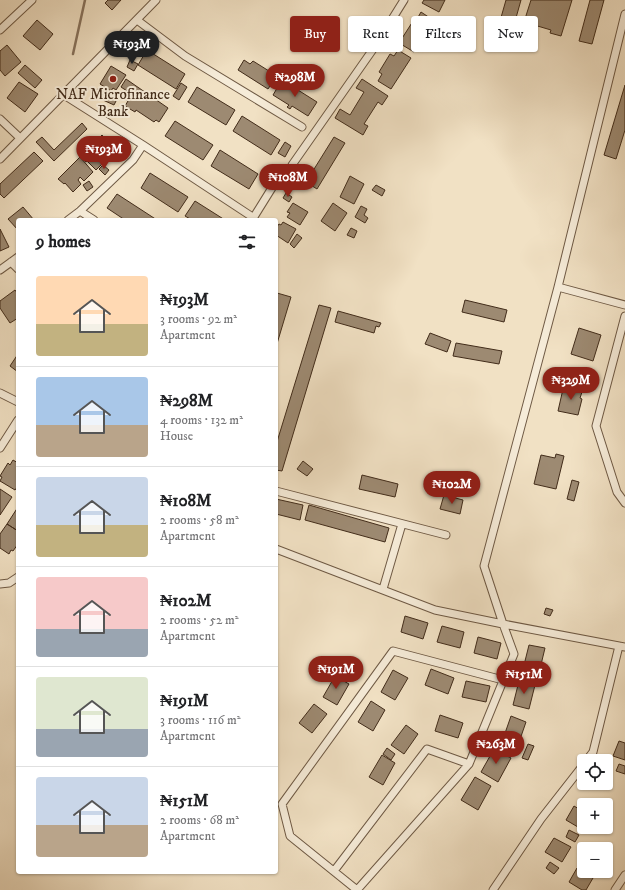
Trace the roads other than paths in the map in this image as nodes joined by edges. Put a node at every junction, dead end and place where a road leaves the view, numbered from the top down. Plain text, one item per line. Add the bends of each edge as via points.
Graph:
1 (32, 0) edge
2 (156, 0) edge
3 (404, 0) edge
4 (625, 14) edge
5 (137, 20) junction
6 (0, 30) edge
7 (64, 95) junction
8 (0, 119) edge
9 (302, 127) dead end
10 (20, 138) junction
11 (143, 145) junction
12 (0, 159) edge
13 (292, 165) dead end
14 (275, 183) dead end
15 (80, 211) junction
16 (71, 218) edge
17 (91, 218) edge
18 (252, 218) edge
19 (254, 218) edge
20 (16, 258) edge
21 (11, 262) junction
22 (16, 267) edge
23 (0, 270) edge
24 (558, 287) junction
25 (625, 305) edge
26 (625, 316) edge
27 (0, 393) edge
28 (16, 401) edge
29 (16, 423) edge
30 (0, 448) edge
31 (278, 492) edge
32 (625, 503) edge
33 (402, 524) junction
34 (446, 535) dead end
35 (278, 550) edge
36 (16, 579) edge
37 (0, 584) edge
38 (383, 590) junction
39 (503, 624) junction
40 (622, 646) edge
41 (503, 680) junction
42 (591, 754) edge
43 (469, 764) junction
44 (577, 773) edge
45 (334, 871) junction
46 (625, 875) edge
47 (357, 890) edge
48 (493, 890) edge
49 (615, 890) edge

1 - 6 street
2 - 5 street
3 - 13 street via 376,45
4 - 24 street
5 - 7 street
5 - 9 street via 185,56
7 - 10 street
7 - 11 street
8 - 10 street
10 - 12 street
11 - 15 street via 133,160
11 - 18 street
14 - 19 street
15 - 16 street
15 - 17 street
20 - 21 street
21 - 22 street
21 - 23 street
24 - 25 street
24 - 39 street via 484,566
26 - 32 street via 596,426 617,492
27 - 28 street
29 - 30 street
31 - 33 street
33 - 34 street
33 - 38 street
35 - 38 street
36 - 37 street via 9,584
38 - 39 street via 435,610
39 - 40 street
39 - 41 street via 514,654
40 - 42 street
41 - 43 street
41 - 45 street via 393,651 282,804 290,836
43 - 45 street via 427,749
43 - 47 street
44 - 48 street via 540,819
45 - 47 street
46 - 49 street

